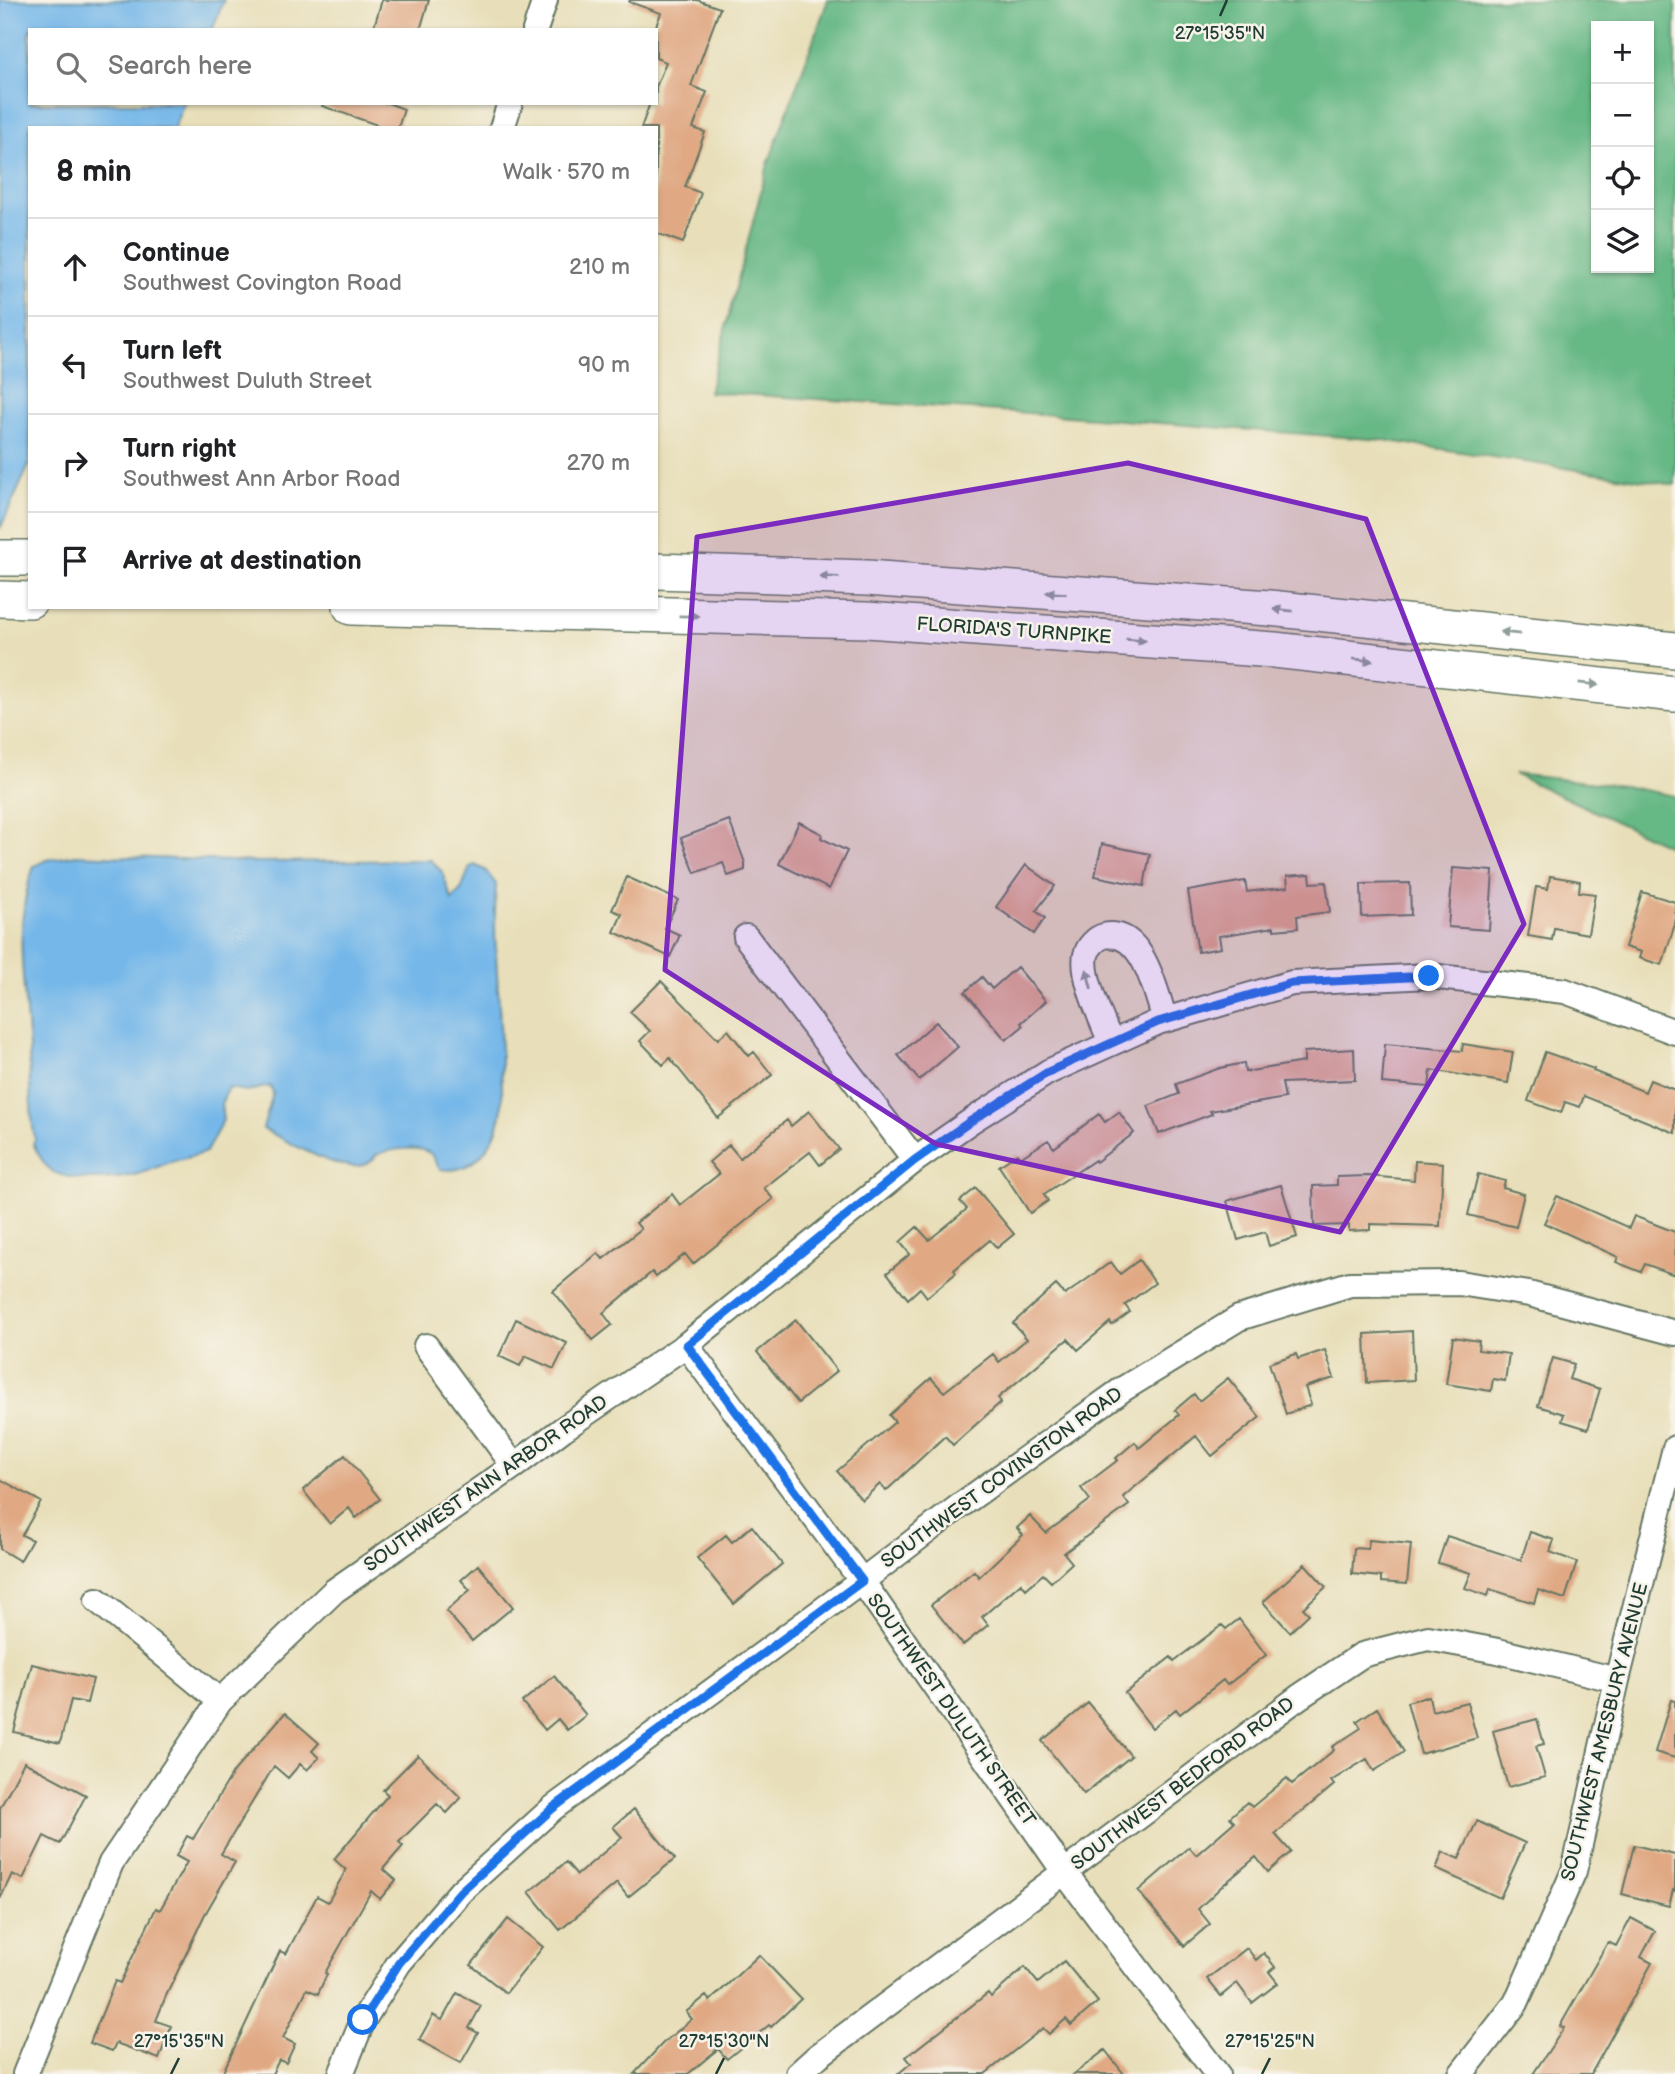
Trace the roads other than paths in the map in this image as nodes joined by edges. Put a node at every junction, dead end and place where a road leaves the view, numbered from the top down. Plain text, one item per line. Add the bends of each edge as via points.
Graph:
1 (544, 0) edge
2 (536, 28) edge
3 (509, 105) edge
4 (503, 126) edge
5 (658, 571) edge
6 (427, 609) edge
7 (1675, 650) edge
8 (1675, 694) edge
9 (746, 937) dead end
10 (1165, 1020) junction
11 (1675, 1031) edge
12 (1111, 1044) junction
13 (915, 1160) junction
14 (1675, 1334) edge
15 (687, 1345) junction
16 (426, 1346) dead end
17 (1675, 1448) edge
18 (514, 1466) junction
19 (862, 1581) junction
20 (97, 1600) dead end
21 (1617, 1680) junction
22 (220, 1701) junction
23 (1065, 1873) junction
24 (30, 2073) edge
25 (341, 2074) edge
26 (798, 2074) edge
27 (1217, 2074) edge
28 (1461, 2074) edge

1 - 2 street
3 - 4 street
7 -> 5 highway via 1269,608 867,579
6 -> 8 highway, FLORIDA'S TURNPIKE via 880,621 1274,650
9 - 13 street
10 - 11 street, SOUTHWEST ANN ARBOR ROAD via 1292,983 1429,976 1565,991
10 - 12 street, SOUTHWEST ANN ARBOR ROAD
12 -> 10 street via 1086,969 1091,944 1102,936 1119,936 1133,944 1142,956
12 - 13 street, SOUTHWEST ANN ARBOR ROAD via 1048,1072
13 - 15 street, SOUTHWEST ANN ARBOR ROAD
14 - 19 street, SOUTHWEST COVINGTON ROAD via 1529,1294 1459,1283 1350,1284 1240,1318 1123,1389
15 - 18 street, SOUTHWEST ANN ARBOR ROAD
15 - 19 street, SOUTHWEST DULUTH STREET
16 - 18 street
17 - 21 street, SOUTHWEST AMESBURY AVENUE
18 - 22 street, SOUTHWEST ANN ARBOR ROAD via 334,1591
19 - 23 street, SOUTHWEST DULUTH STREET
19 - 25 street, SOUTHWEST COVINGTON ROAD via 553,1808 461,1891 399,1963 363,2020
20 - 22 street
21 - 23 street, SOUTHWEST BEDFORD ROAD via 1428,1638 1362,1655
21 - 28 street, SOUTHWEST AMESBURY AVENUE via 1574,1871 1516,2003
22 - 24 street, SOUTHWEST ANN ARBOR ROAD via 111,1863
23 - 26 street, SOUTHWEST BEDFORD ROAD
23 - 27 street, SOUTHWEST DULUTH STREET

